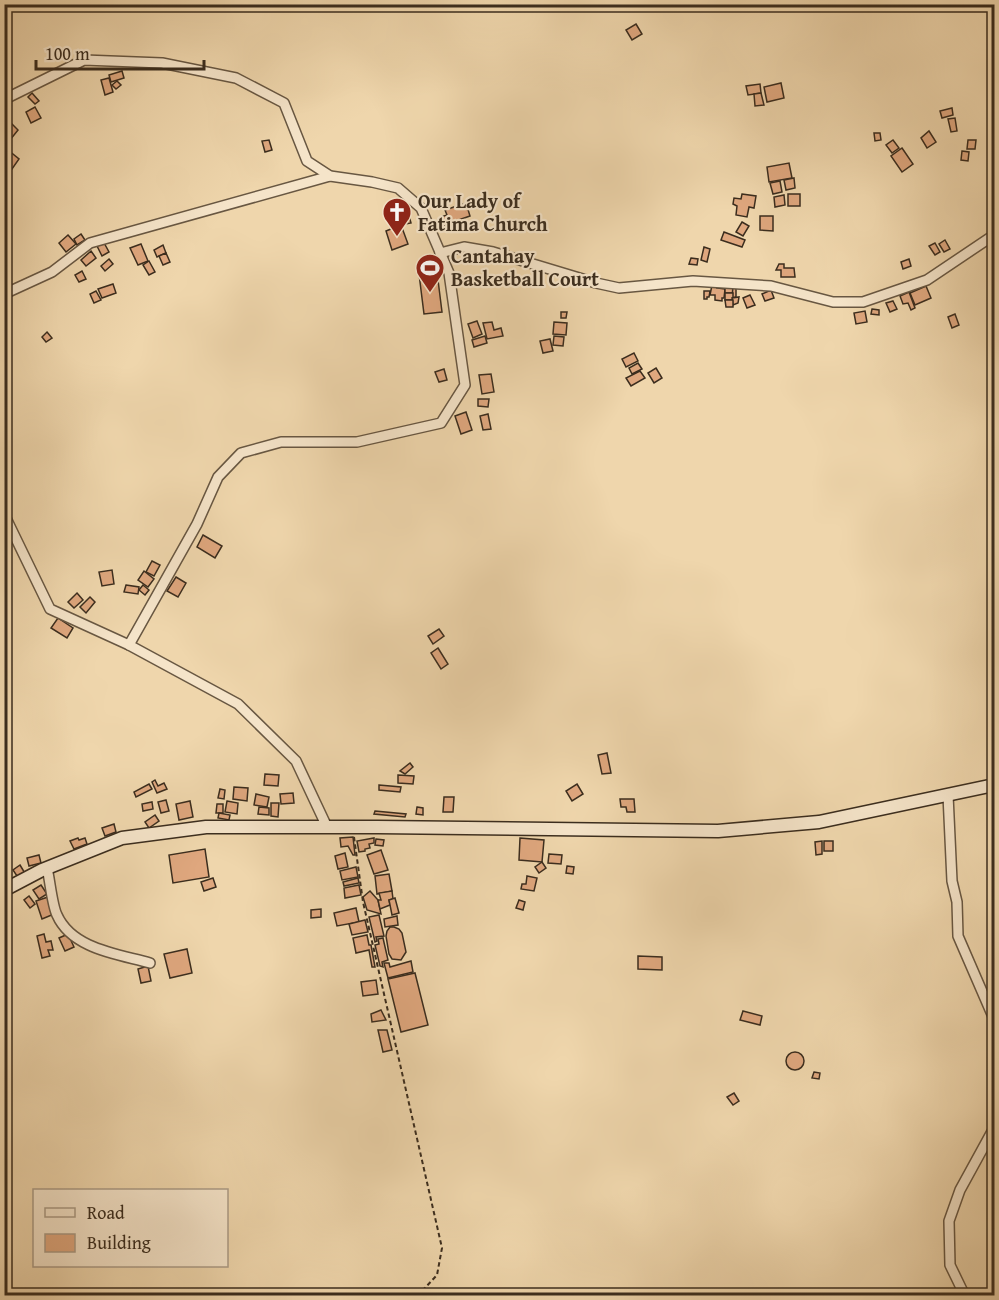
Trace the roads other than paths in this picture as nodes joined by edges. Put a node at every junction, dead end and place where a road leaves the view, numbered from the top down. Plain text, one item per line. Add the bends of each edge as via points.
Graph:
1 (4, 103) edge
2 (330, 176) junction
3 (994, 235) edge
4 (440, 253) junction
5 (4, 294) edge
6 (4, 513) edge
7 (129, 645) junction
8 (994, 785) edge
9 (948, 795) junction
10 (327, 827) junction
11 (47, 868) junction
12 (4, 890) edge
13 (150, 963) dead end
14 (994, 1019) edge
15 (994, 1128) edge
16 (965, 1296) edge

1 - 2 street via 84,60 162,63 237,78 285,103 307,161
2 - 4 street via 398,188 421,208
2 - 5 street via 90,243 52,272
3 - 4 street via 927,280 863,302 833,302 771,286 693,281 619,288 493,252 464,247
4 - 7 street via 448,273 465,386 441,423 357,442 281,442 241,453 218,477 197,524
6 - 7 street via 50,609
7 - 10 street via 238,704 296,760
8 - 9 street
9 - 10 street via 819,822 718,831
9 - 14 street via 958,936
10 - 11 street via 206,827 122,838
11 - 12 street
11 - 13 street via 56,914 71,935 97,948
15 - 16 street via 960,1190 949,1221 950,1265

